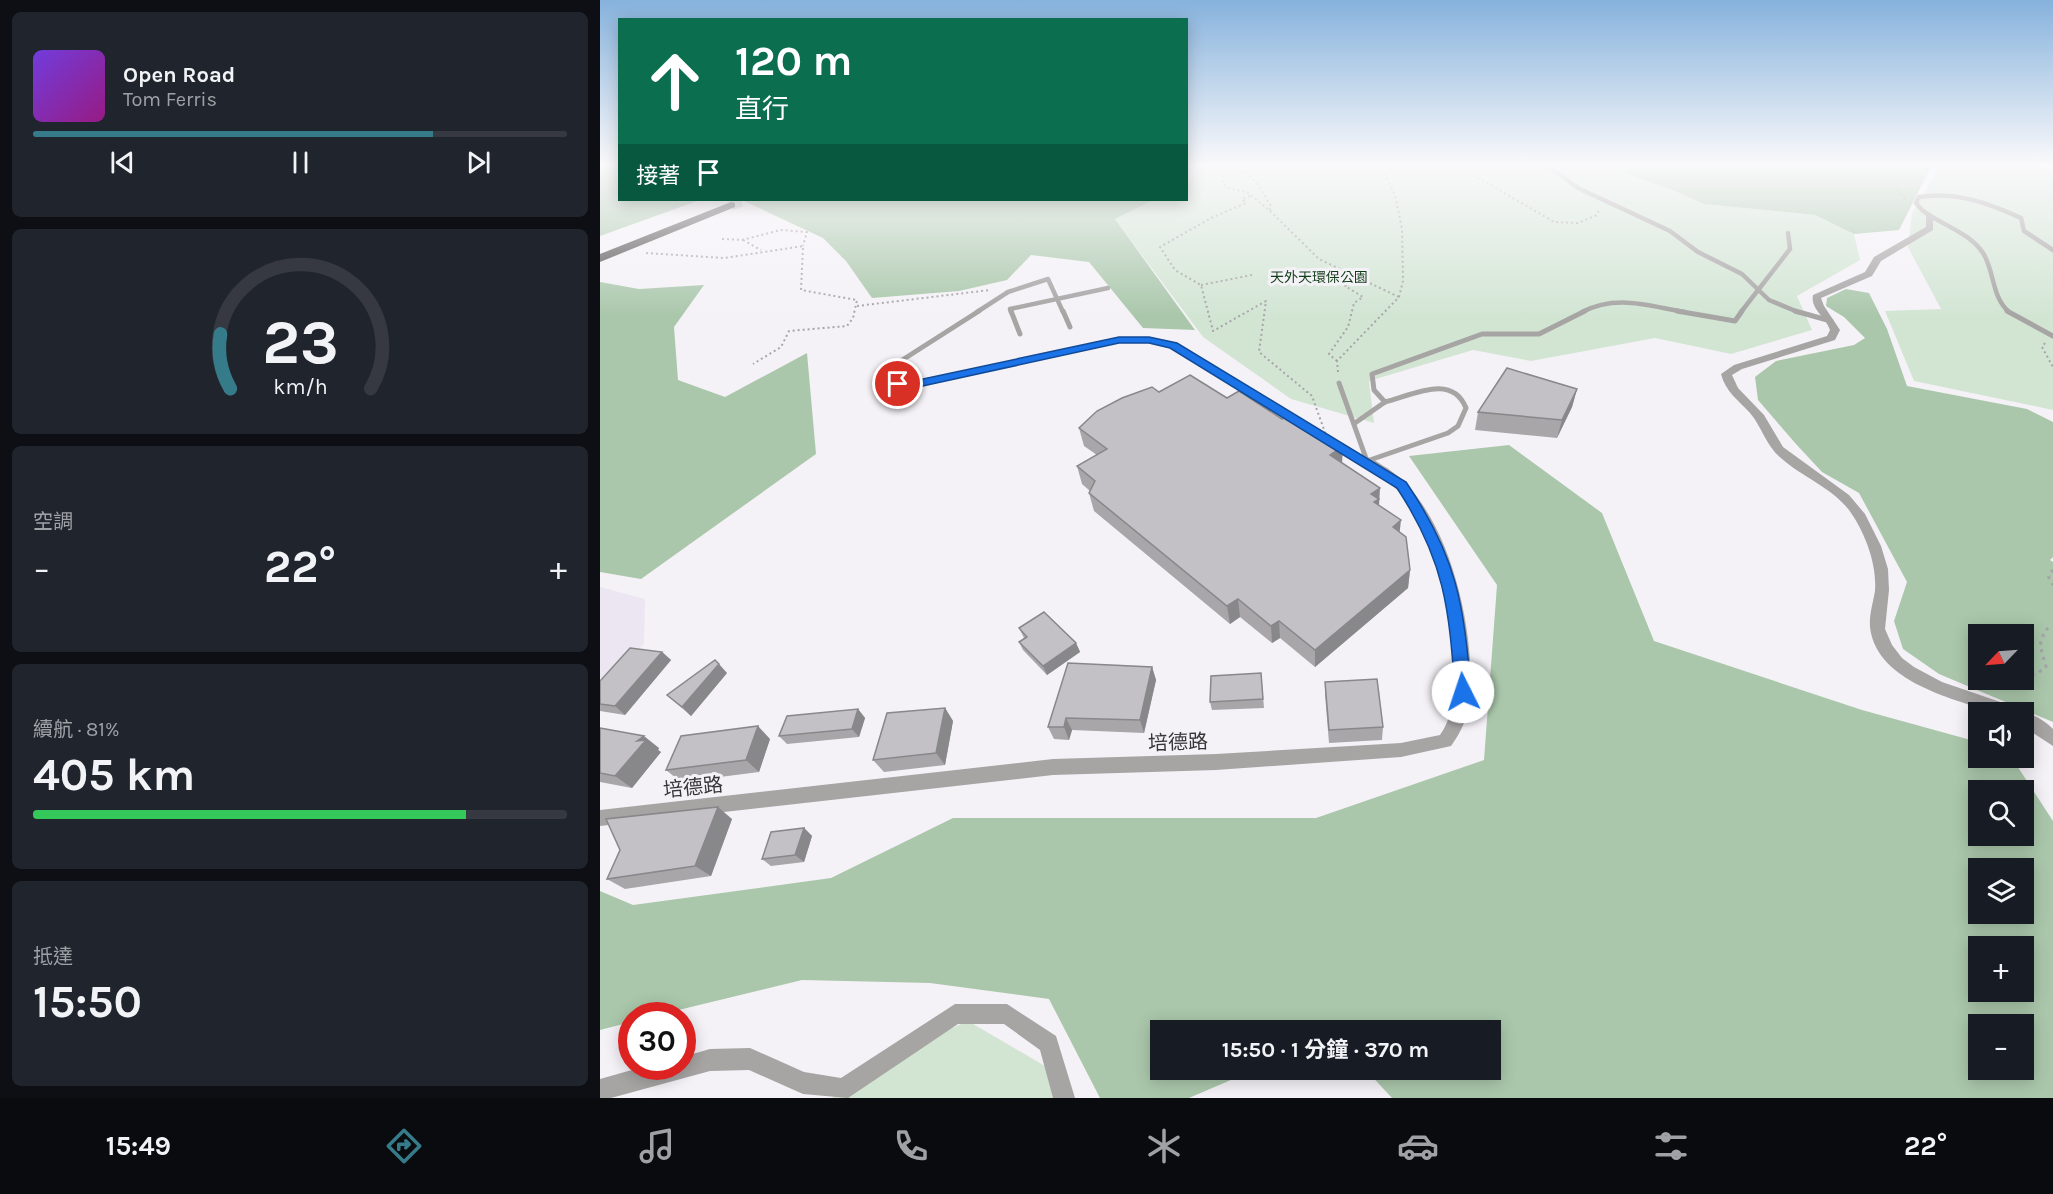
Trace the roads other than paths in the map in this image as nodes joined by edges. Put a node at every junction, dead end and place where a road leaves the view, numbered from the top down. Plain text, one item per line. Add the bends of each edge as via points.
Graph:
1 (680, 214) edge
2 (708, 214) edge
3 (1637, 214) edge
4 (2013, 214) edge
5 (1929, 215) joint
6 (1788, 233) dead end
7 (600, 246) edge
8 (2053, 250) edge
9 (600, 258) edge
10 (1758, 287) junction
11 (1108, 288) dead end
12 (1057, 299) junction
13 (1831, 321) junction
14 (1070, 327) dead end
15 (1020, 334) dead end
16 (2052, 336) edge
17 (1339, 383) road end
18 (1385, 402) junction
19 (1295, 420) edge
20 (1355, 423) junction
21 (1329, 443) edge
22 (1367, 461) junction
23 (1977, 702) edge
24 (2034, 724) edge
25 (2053, 739) edge
26 (600, 818) edge
27 (600, 1090) edge
28 (1064, 1098) edge

1 - 7 highway
2 - 9 highway
3 - 10 lane
4 - 8 lane via 2021,218 2024,231
5 - 13 street via 1930,228 1877,259 1869,274 1816,297 1816,306
5 - 16 lane via 1977,246 1991,265 2000,303
6 - 10 lane via 1790,249
10 - 13 lane via 1769,300
10 - 18 lane via 1735,321 1628,302 1600,303 1539,334 1482,334 1372,374 1374,390
11 - 12 lane
12 - 14 lane
12 - 15 lane via 1010,309
12 - 19 lane via 1047,279 1008,292 896,364 890,373 891,381 909,385 1119,340 1149,340 1174,346
13 - 23 street via 1835,330 1831,338 1737,367 1726,374 1728,385 1765,423 1772,442 1782,453 1844,496 1859,516 1880,562 1882,579 1876,617 1880,638 1896,661 1912,674
17 - 20 lane
18 - 20 lane
18 - 22 lane via 1443,387 1453,388 1461,395 1466,408 1458,426 1448,433
20 - 22 lane
21 - 22 lane
22 - 26 street, 培德路 via 1402,485 1424,519 1446,568 1457,616 1463,692 1457,722 1445,741 1401,750 1053,767
24 - 25 street
27 - 28 street via 710,1060 750,1059 803,1083 843,1089 955,1014 1007,1014 1049,1044

